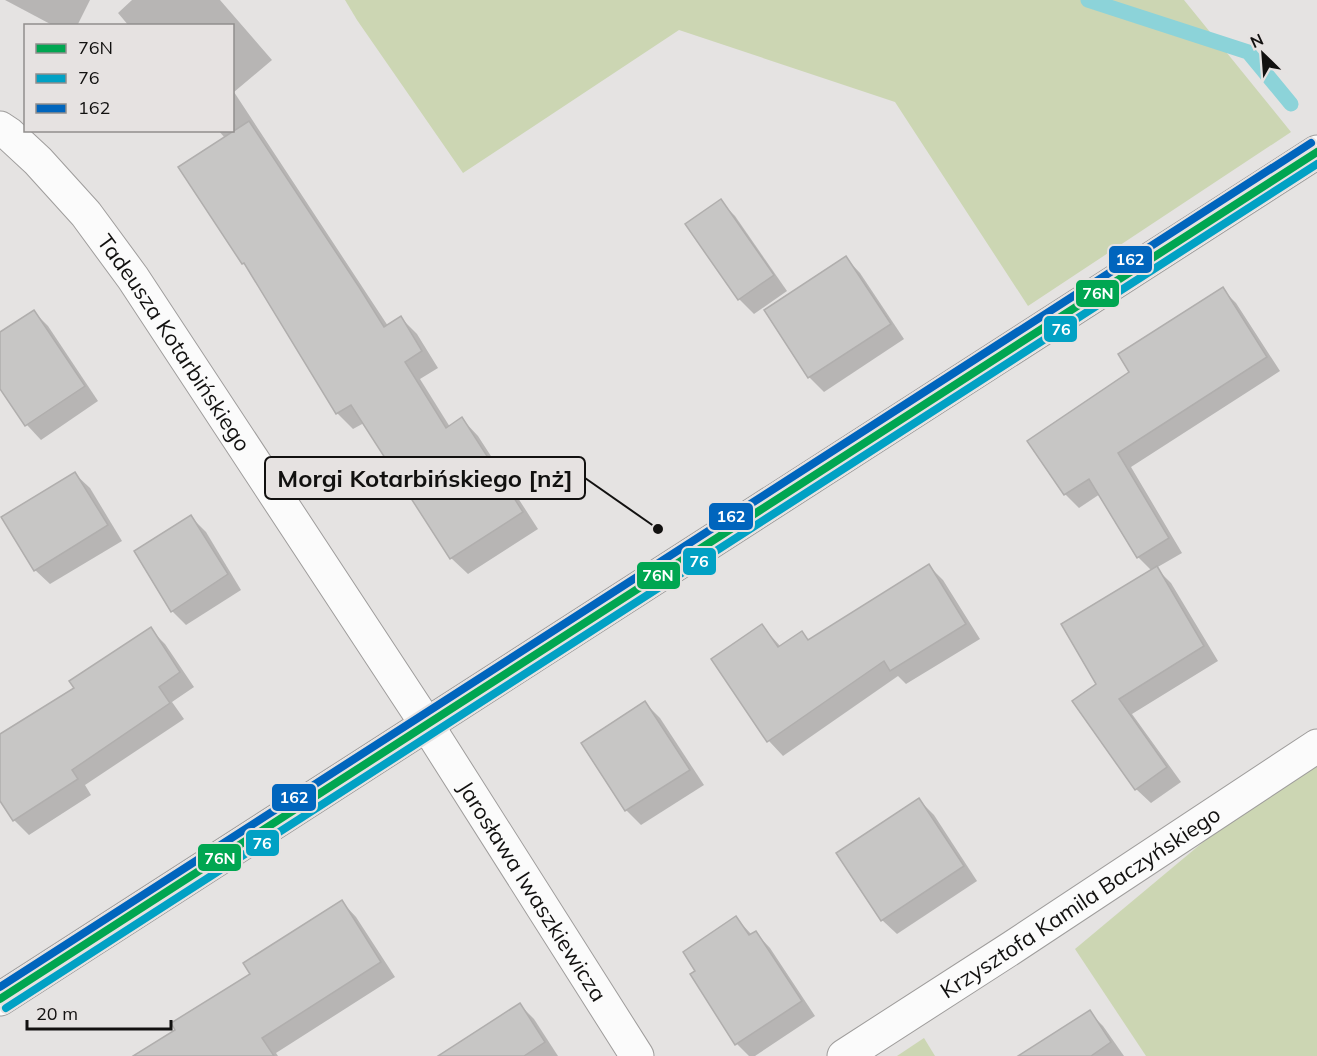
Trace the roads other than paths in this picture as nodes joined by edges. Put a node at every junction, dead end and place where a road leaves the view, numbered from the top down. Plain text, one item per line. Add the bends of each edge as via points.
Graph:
1 (0, 128) edge
2 (1317, 152) edge
3 (427, 725) junction
4 (1317, 746) edge
5 (0, 999) edge
6 (637, 1056) edge
7 (844, 1056) edge

1 - 3 street, Tadeusza Kotarbińskiego via 38,161 86,214 133,278
2 - 3 street
3 - 5 street
3 - 6 street, Jarosława Iwaszkiewicza
4 - 7 street, Krzysztofa Kamila Baczyńskiego

